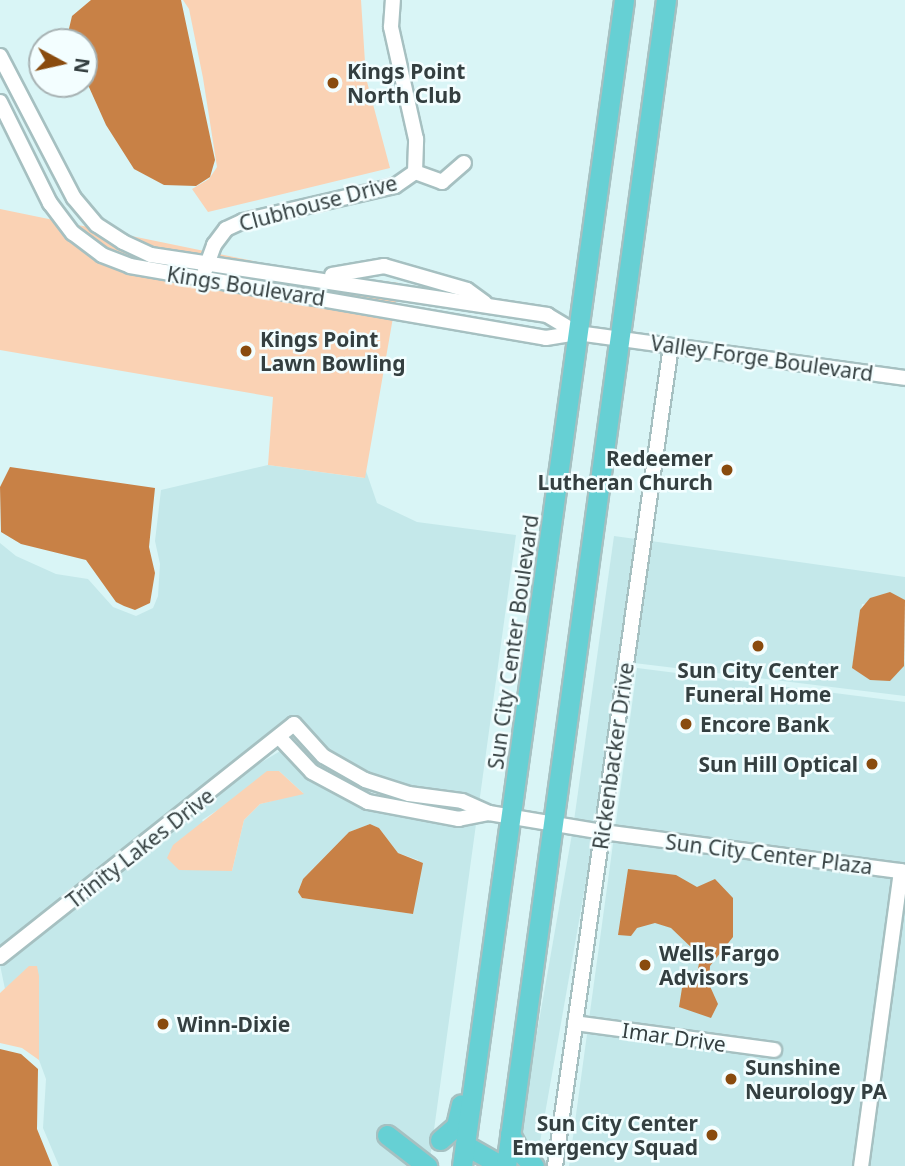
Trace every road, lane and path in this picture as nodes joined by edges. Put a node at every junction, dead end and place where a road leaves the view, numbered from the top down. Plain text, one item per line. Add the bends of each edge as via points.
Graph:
1 (393, 0) edge
2 (624, 0) edge
3 (666, 0) edge
4 (0, 56) edge
5 (0, 102) edge
6 (464, 163) dead end
7 (415, 172) junction
8 (206, 262) junction
9 (322, 278) junction
10 (204, 280) junction
11 (489, 306) junction
12 (577, 332) junction
13 (618, 339) junction
14 (670, 346) junction
15 (905, 378) edge
16 (279, 737) junction
17 (489, 813) junction
18 (512, 817) junction
19 (551, 823) junction
20 (603, 832) junction
21 (0, 957) edge
22 (487, 981) junction
23 (575, 1023) junction
24 (774, 1050) dead end
25 (510, 1134) junction
26 (387, 1135) dead end
27 (440, 1140) dead end
28 (465, 1145) junction
29 (428, 1166) edge
30 (462, 1166) edge
31 (504, 1166) edge
32 (534, 1166) edge
33 (555, 1166) edge
34 (861, 1166) edge

1 - 7 street, Clubhouse Drive via 391,27 416,139
2 - 12 main road, Sun City Center Boulevard
3 - 13 main road
4 - 8 street, Kings Boulevard via 75,198 97,225 151,255
5 - 10 street, Kings Boulevard via 50,203 73,233 102,255 130,267
6 - 7 street via 442,181
7 - 8 street, Clubhouse Drive via 395,186 243,221 226,229
8 - 9 street, Kings Boulevard
8 - 10 street, Clubhouse Drive
9 - 11 street, Kings Boulevard
9 - 11 street, Kings Boulevard via 384,266 467,290
10 - 12 street, Kings Boulevard via 546,338
11 - 12 street, Kings Boulevard via 547,315
12 - 13 street, Kings Boulevard
12 - 18 main road, Sun City Center Boulevard
13 - 14 street, Valley Forge Boulevard
13 - 19 main road
14 - 15 street, Valley Forge Boulevard
14 - 20 street, Rickenbacker Drive
16 - 17 street, Trinity Lakes Drive via 312,772 368,802 459,819
16 - 17 street, Trinity Lakes Drive via 294,724 323,756 365,780 410,794 462,801
16 - 21 street, Trinity Lakes Drive
17 - 18 street, Trinity Lakes Drive
18 - 19 street, Trinity Lakes Drive
18 - 22 main road, Sun City Center Boulevard
19 - 20 street, Sun City Center Plaza
19 - 25 main road
20 - 23 street, Rickenbacker Drive
20 - 34 street, Sun City Center Plaza via 901,871
22 - 27 main road via 474,1019 460,1115 452,1132
22 - 28 main road, Sun City Center Boulevard
23 - 24 street, Imar Drive
23 - 33 street, Rickenbacker Drive
25 - 31 main road
25 - 32 main road
26 - 29 main road
28 - 30 main road, Sun City Center Boulevard
28 - 31 main road

